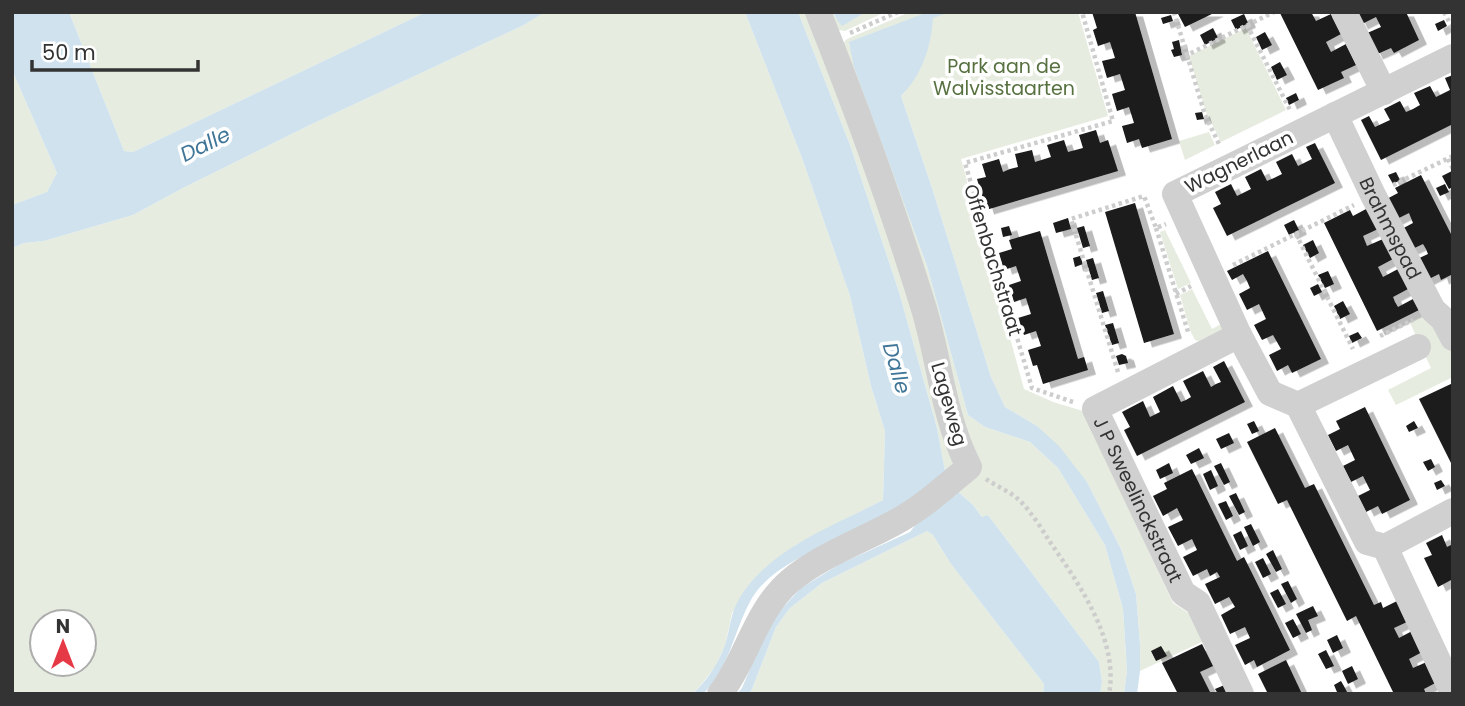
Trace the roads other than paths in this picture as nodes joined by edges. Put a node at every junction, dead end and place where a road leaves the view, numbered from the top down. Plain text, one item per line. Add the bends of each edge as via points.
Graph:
1 (818, 12) edge
2 (1343, 12) edge
3 (1453, 57) edge
4 (1384, 92) junction
5 (1335, 115) junction
6 (1239, 335) junction
7 (1453, 338) edge
8 (1418, 347) dead end
9 (1298, 405) junction
10 (1453, 511) edge
11 (1385, 547) junction
12 (1453, 693) edge
13 (720, 694) edge
14 (1241, 694) edge

1 - 13 street, Lageweg via 883,182 925,312 950,419 969,467 916,510 789,582 771,601
2 - 4 street
3 - 4 street, Wagnerlaan
4 - 5 street, Wagnerlaan
5 - 6 street, Wagnerlaan via 1175,194
5 - 7 street, Brahmspad via 1433,310
6 - 9 street, Wagnerlaan via 1270,393
6 - 14 street, J P Sweelinckstraat via 1095,409 1182,593 1198,603
8 - 9 street
9 - 11 street via 1367,542
10 - 11 street
11 - 12 street

